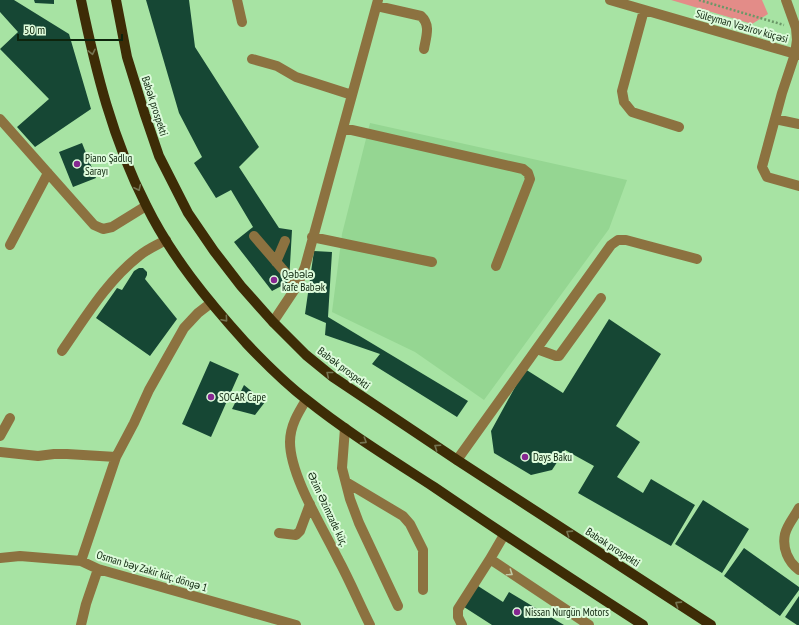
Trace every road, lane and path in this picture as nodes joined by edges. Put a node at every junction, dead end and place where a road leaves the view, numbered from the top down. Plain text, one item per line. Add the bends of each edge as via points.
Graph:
1 (81, 0) edge
2 (116, 0) edge
3 (237, 0) edge
4 (610, 0) edge
5 (699, 0) edge
6 (786, 0) edge
7 (377, 3) edge
8 (644, 10) junction
9 (242, 22) dead end
10 (796, 28) junction
11 (424, 49) dead end
12 (797, 55) edge
13 (252, 59) dead end
14 (352, 95) junction
15 (0, 119) edge
16 (776, 119) junction
17 (799, 124) edge
18 (679, 127) dead end
19 (343, 128) junction
20 (48, 173) junction
21 (799, 186) edge
22 (146, 206) junction
23 (254, 236) dead end
24 (312, 237) junction
25 (166, 240) junction
26 (285, 241) dead end
27 (10, 245) dead end
28 (696, 259) dead end
29 (276, 262) junction
30 (432, 262) dead end
31 (496, 266) dead end
32 (297, 286) junction
33 (601, 298) dead end
34 (211, 303) junction
35 (272, 322) junction
36 (537, 349) junction
37 (62, 351) dead end
38 (306, 400) junction
39 (10, 418) dead end
40 (345, 428) junction
41 (0, 436) edge
42 (0, 452) edge
43 (116, 457) junction
44 (457, 460) junction
45 (346, 482) junction
46 (310, 504) junction
47 (799, 508) edge
48 (279, 533) dead end
49 (504, 535) junction
50 (0, 558) edge
51 (490, 559) junction
52 (81, 561) junction
53 (98, 570) junction
54 (799, 570) edge
55 (423, 590) dead end
56 (398, 606) dead end
57 (81, 625) edge
58 (296, 625) edge
59 (370, 625) edge
60 (462, 625) edge
61 (588, 625) edge
62 (643, 625) edge
63 (711, 625) edge

1 -> 22 main road via 93,61 112,124
2 - 35 main road, Babək prospekti via 128,57 159,156 188,213 214,251
3 - 9 street
4 - 8 street, Süleyman Vəzirov küçəsi
5 - 10 path
6 - 10 street
7 - 11 street via 421,16 428,28
7 - 14 street
8 - 12 street, Süleyman Vəzirov küçəsi
8 - 18 street via 622,91 624,102 632,112
10 - 12 street
12 - 16 street via 782,93
13 - 14 street via 277,66 296,77
14 - 19 street
15 - 20 street
16 - 17 street
16 - 21 street via 762,167 767,177
19 - 24 street
19 - 31 street via 523,169 528,173 530,179
20 - 22 street via 94,225 103,229 112,227
20 - 27 street
22 - 25 main road
23 - 29 street
24 - 30 street
24 - 32 street via 305,267
25 - 34 main road
25 - 37 street via 140,255 114,281
26 - 29 street
28 - 36 street via 618,240 611,245
29 - 32 street
32 - 35 street
33 - 36 street via 560,356
34 -> 38 main road via 262,360
34 - 43 street via 184,328 149,390
44 -> 35 main road, Babək prospekti via 334,377 306,355
36 - 44 street
38 - 40 main road
38 - 46 street, Əzim Əzimzade küç. via 298,413 290,443 293,460
39 - 41 street
40 - 45 street via 342,468
40 -> 49 main road
42 - 43 street via 38,456 67,454
43 - 52 street
63 -> 44 main road, Babək prospekti
45 - 55 street via 407,520 423,550
45 - 56 street via 359,523
46 - 48 street via 296,535
46 - 59 street, Əzim Əzimzade küç.
47 - 54 street via 785,533 785,549 792,565
49 - 51 street
49 - 62 main road
50 - 52 street, Osman bəy Zakir küç. döngə 1 via 20,556
51 - 60 street via 458,609
51 -> 61 street
52 - 53 street, Osman bəy Zakir küç. döngə 1
53 - 57 street
53 - 58 street, Osman bəy Zakir küç. döngə 1

